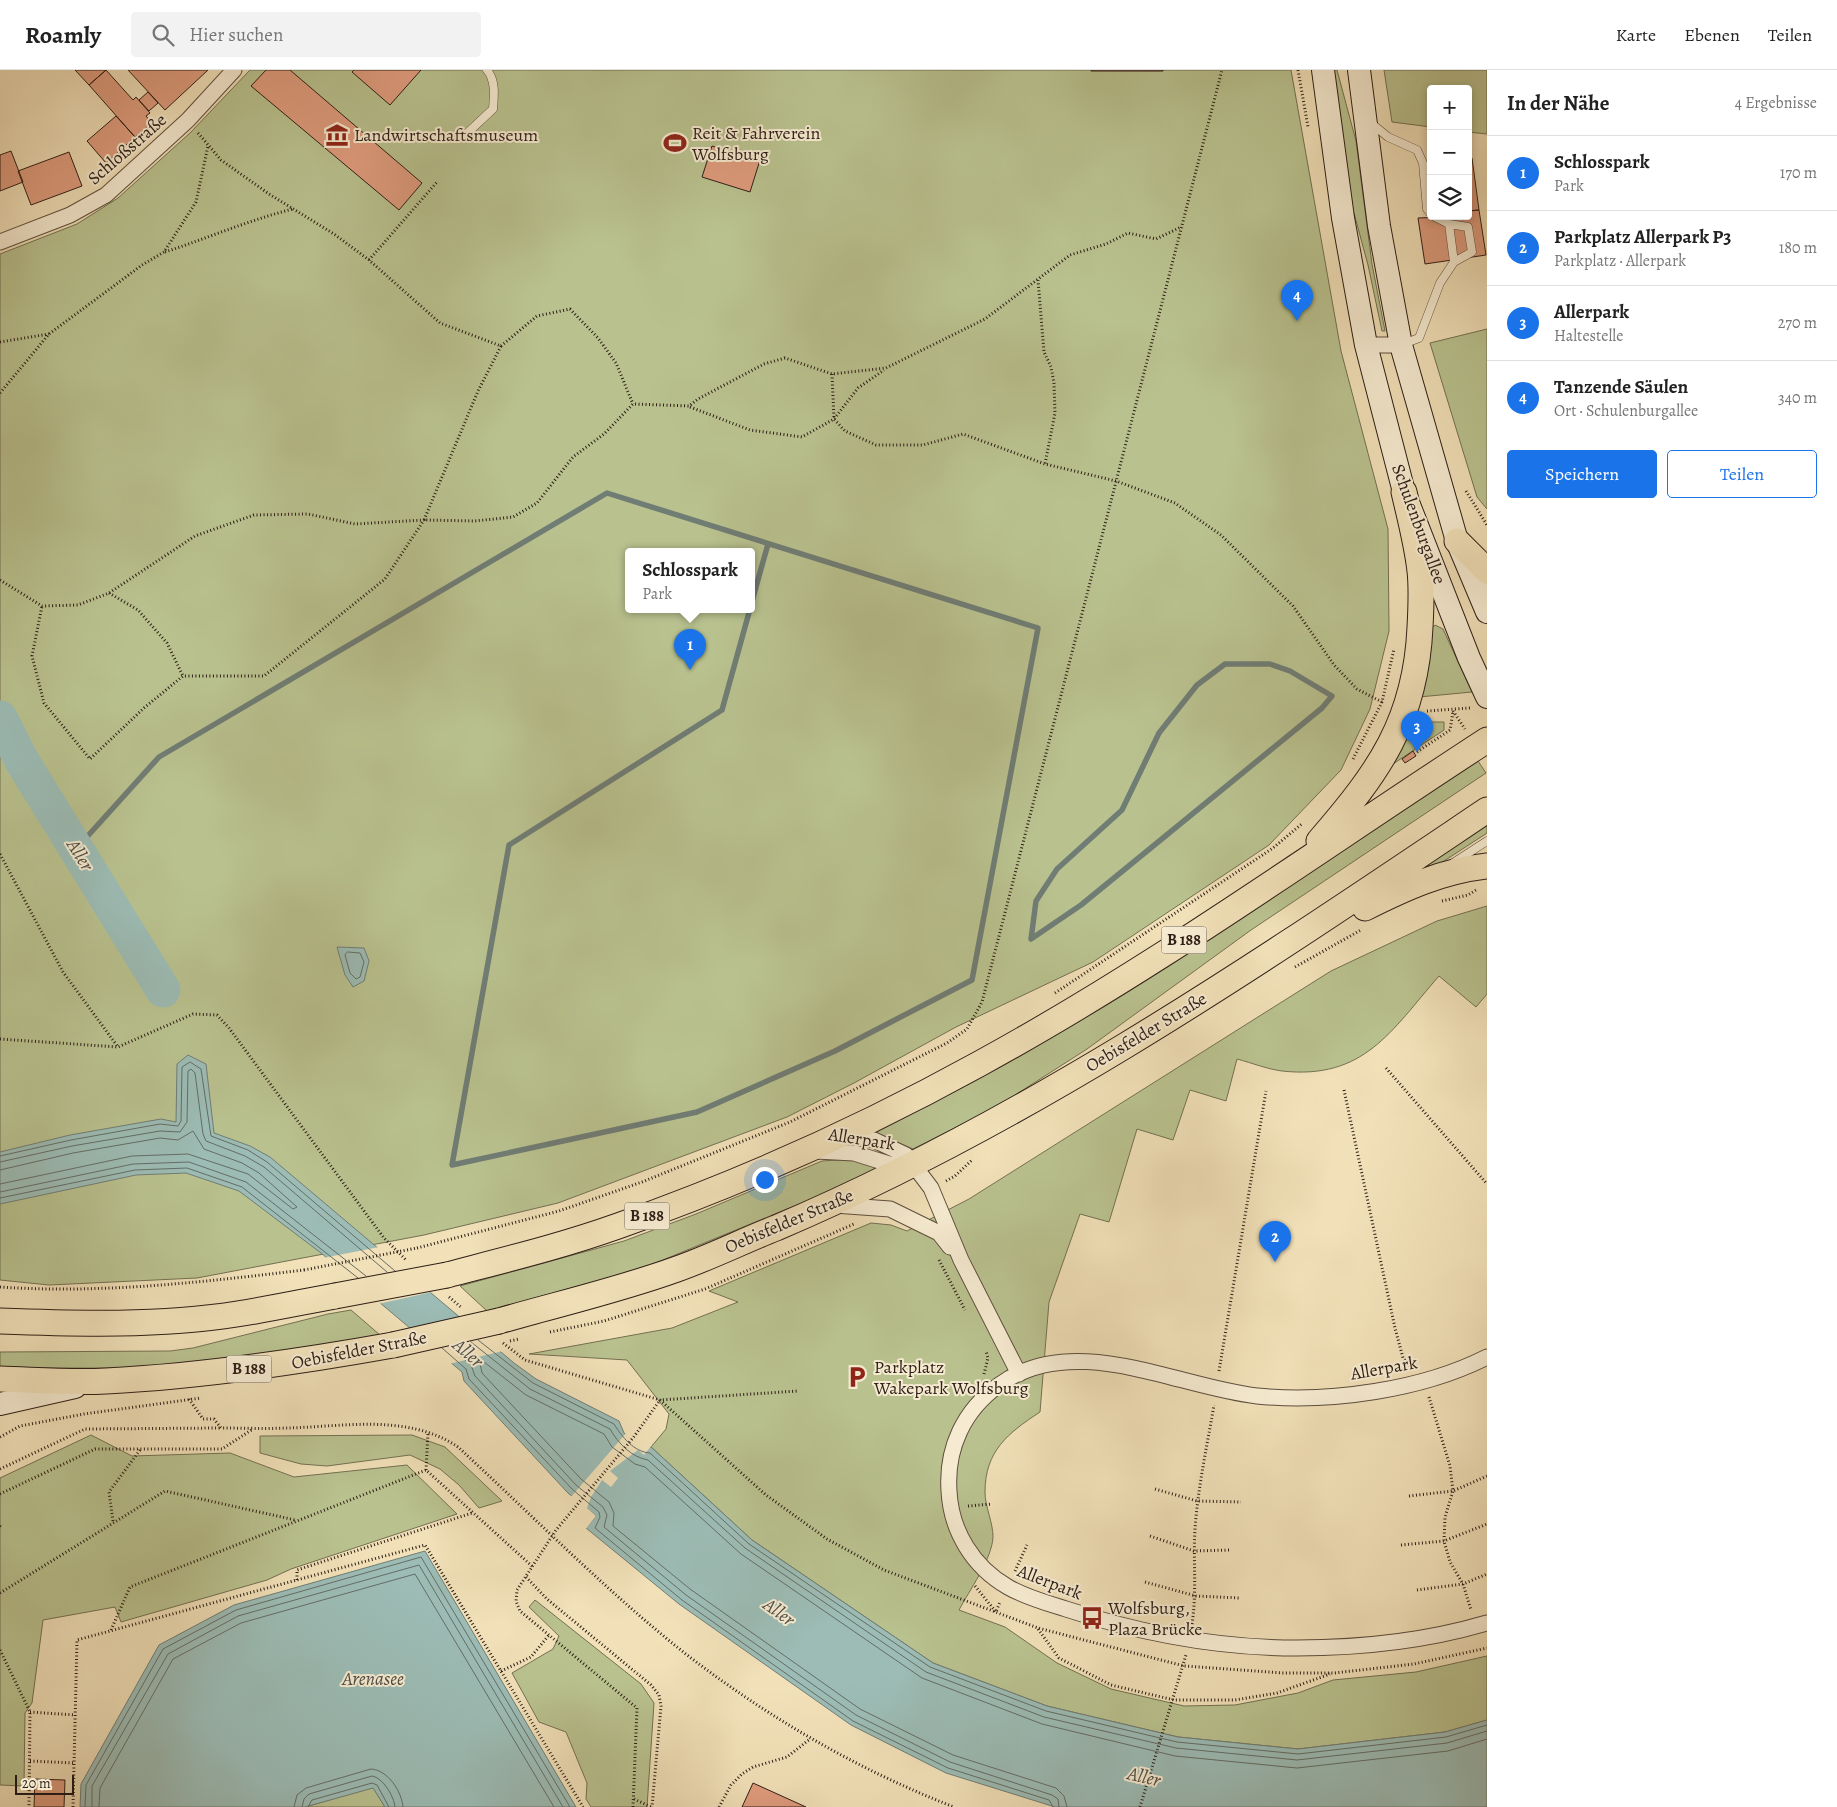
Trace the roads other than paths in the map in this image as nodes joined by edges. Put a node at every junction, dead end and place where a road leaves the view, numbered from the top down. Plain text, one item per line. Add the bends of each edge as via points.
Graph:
1 (234, 70) edge
2 (487, 70) edge
3 (1323, 70) edge
4 (1359, 70) edge
5 (1366, 118) junction
6 (462, 138) dead end
7 (1427, 209) edge
8 (1441, 220) edge
9 (1449, 224) junction
10 (0, 242) edge
11 (1454, 262) junction
12 (1366, 345) junction
13 (1401, 345) junction
14 (1404, 492) junction
15 (1456, 541) junction
16 (1487, 571) edge
17 (1487, 612) edge
18 (1480, 703) edge
19 (1487, 740) edge
20 (1487, 810) edge
21 (1487, 841) edge
22 (1300, 864) junction
23 (1487, 866) edge
24 (1430, 878) junction
25 (1281, 948) junction
26 (839, 1136) junction
27 (806, 1151) junction
28 (913, 1165) junction
29 (830, 1205) junction
30 (961, 1260) junction
31 (0, 1321) edge
32 (1487, 1357) edge
33 (1019, 1374) junction
34 (0, 1379) edge
35 (104, 1382) junction
36 (0, 1404) edge
37 (1487, 1623) edge

1 - 10 street, Schloßstraße via 188,120 106,196 70,215
2 - 6 lane via 491,74 494,92 493,109
3 - 12 street, Schulenburgallee via 1343,218
4 - 5 street, Schulenburgallee
5 - 7 lane via 1388,138 1418,150 1423,163
5 - 13 street, Schulenburgallee via 1380,226
8 - 9 lane
9 - 11 lane
9 - 11 lane via 1468,227 1472,252
11 - 13 lane via 1440,282 1420,338
12 - 13 street
12 - 14 street, Schulenburgallee
13 - 15 street, Schulenburgallee
14 - 18 street, Schulenburgallee via 1469,658
14 - 22 main road via 1420,571 1421,609 1419,654 1406,711 1381,762 1353,802
15 - 16 main road
15 - 17 street, Schulenburgallee
19 - 22 main road, B 188
20 - 25 main road, Oebisfelder Straße / B 188
21 - 24 lane
22 - 26 main road, B 188 via 1066,1014 978,1065
23 - 24 main road
24 - 25 main road
25 - 28 main road, Oebisfelder Straße / B 188 via 1116,1052
26 - 27 main road, B 188
26 - 28 street, Allerpark via 874,1140 906,1155
27 - 28 street, Allerpark via 846,1152 889,1164
27 - 31 main road, B 188, bridge via 722,1188 615,1227 523,1255 448,1285 335,1296 236,1314 154,1321 72,1324
28 - 29 main road, Oebisfelder Straße / B 188
28 - 30 street, Allerpark via 931,1188
29 - 30 street, Allerpark via 890,1208 939,1234
29 - 35 main road, Oebisfelder Straße / B 188, bridge via 678,1269 500,1331 393,1345 283,1365
30 - 33 street, Allerpark
32 - 33 street, Allerpark via 1468,1367 1397,1387 1300,1398 1257,1396 1216,1389 1125,1365 1092,1361 1059,1363
33 - 37 street, Allerpark via 1001,1383 976,1405 961,1426 948,1474 950,1508 962,1540 983,1568 1007,1587 1134,1628 1190,1639 1247,1645 1296,1648 1378,1644
34 - 35 main road, Oebisfelder Straße / B 188
35 - 36 street

